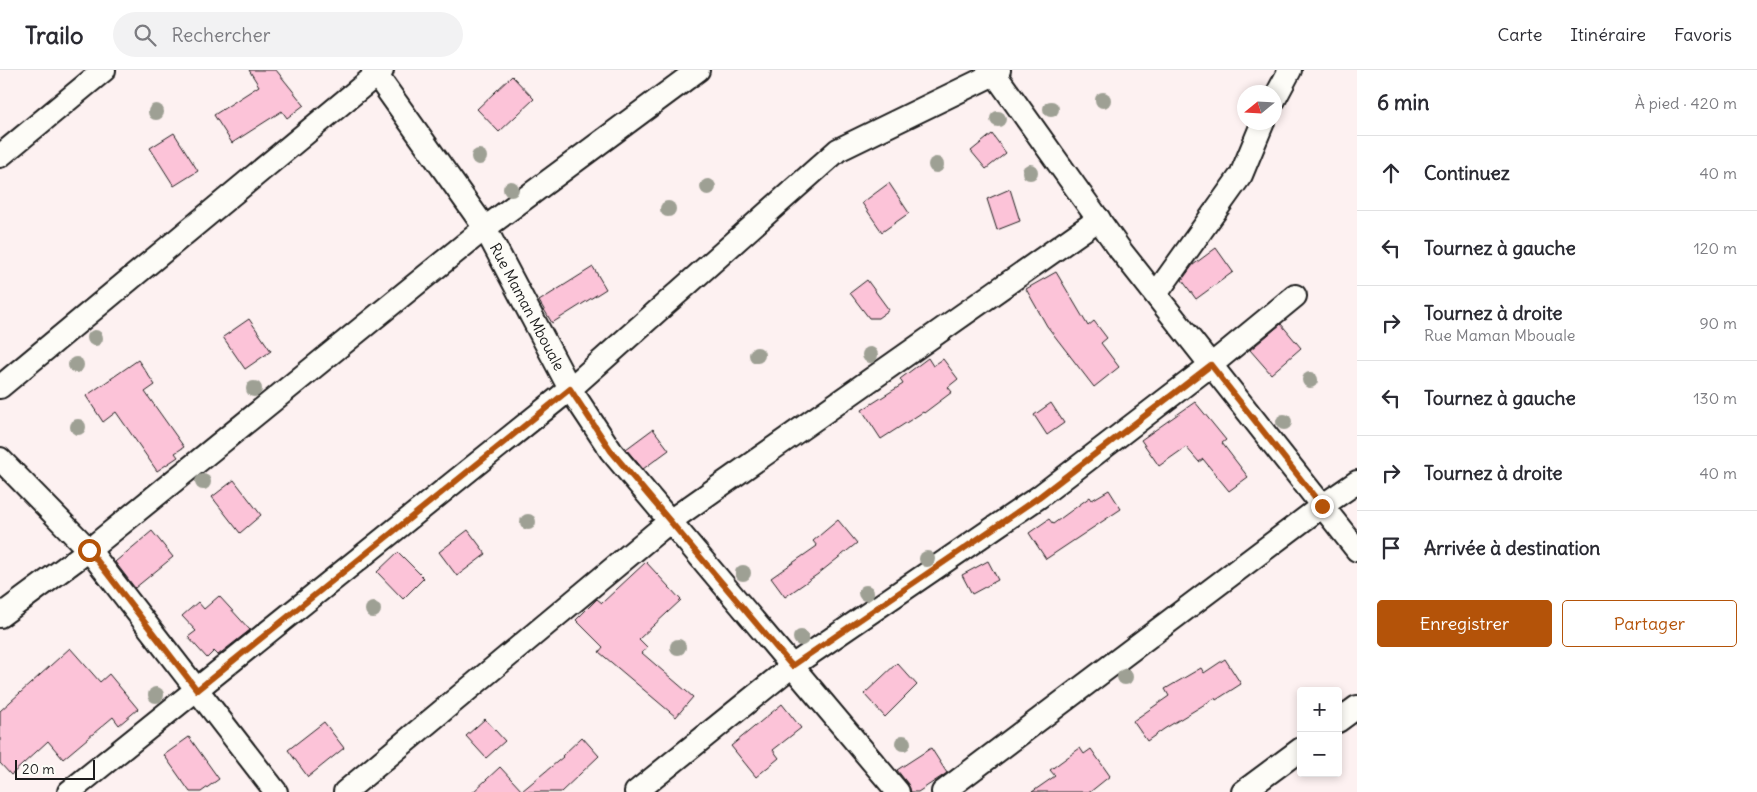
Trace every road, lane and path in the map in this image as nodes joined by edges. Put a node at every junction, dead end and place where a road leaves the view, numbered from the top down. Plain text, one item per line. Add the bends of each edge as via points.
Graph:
1 (104, 70) edge
2 (698, 70) edge
3 (1290, 70) edge
4 (377, 71) edge
5 (995, 71) edge
6 (1282, 85) edge
7 (1260, 130) edge
8 (0, 156) edge
9 (1099, 219) junction
10 (485, 228) junction
11 (1156, 294) junction
12 (1295, 296) dead end
13 (1211, 365) junction
14 (0, 387) edge
15 (570, 389) junction
16 (0, 459) edge
17 (1357, 482) edge
18 (1322, 506) junction
19 (670, 521) junction
20 (89, 550) junction
21 (1357, 550) edge
22 (0, 616) edge
23 (792, 666) junction
24 (197, 690) junction
25 (1357, 707) edge
26 (1342, 718) edge
27 (1297, 752) edge
28 (70, 792) edge
29 (276, 792) edge
30 (345, 792) edge
31 (636, 792) edge
32 (898, 792) edge
33 (943, 792) edge
34 (1243, 792) edge

1 - 8 street
2 - 10 street
3 - 6 street
4 - 10 street, Rue Maman Mbouale
4 - 14 street
5 - 9 street
5 - 15 street via 838,150
7 - 11 street via 1241,175
9 - 11 street
9 - 19 street
10 - 15 street, Rue Maman Mbouale
10 - 20 street
11 - 13 street
12 - 13 street
13 - 18 street
13 - 23 street via 1039,497
15 - 19 street, Rue Maman Mbouale via 611,451
15 - 24 street
16 - 20 street
17 - 18 street
18 - 21 street
18 - 33 street
19 - 23 street, Rue Maman Mbouale
19 - 30 street
20 - 22 street
20 - 24 street
23 - 31 street
23 - 32 street, Rue Maman Mbouale
24 - 28 street
24 - 29 street
25 - 26 street
27 - 34 street

